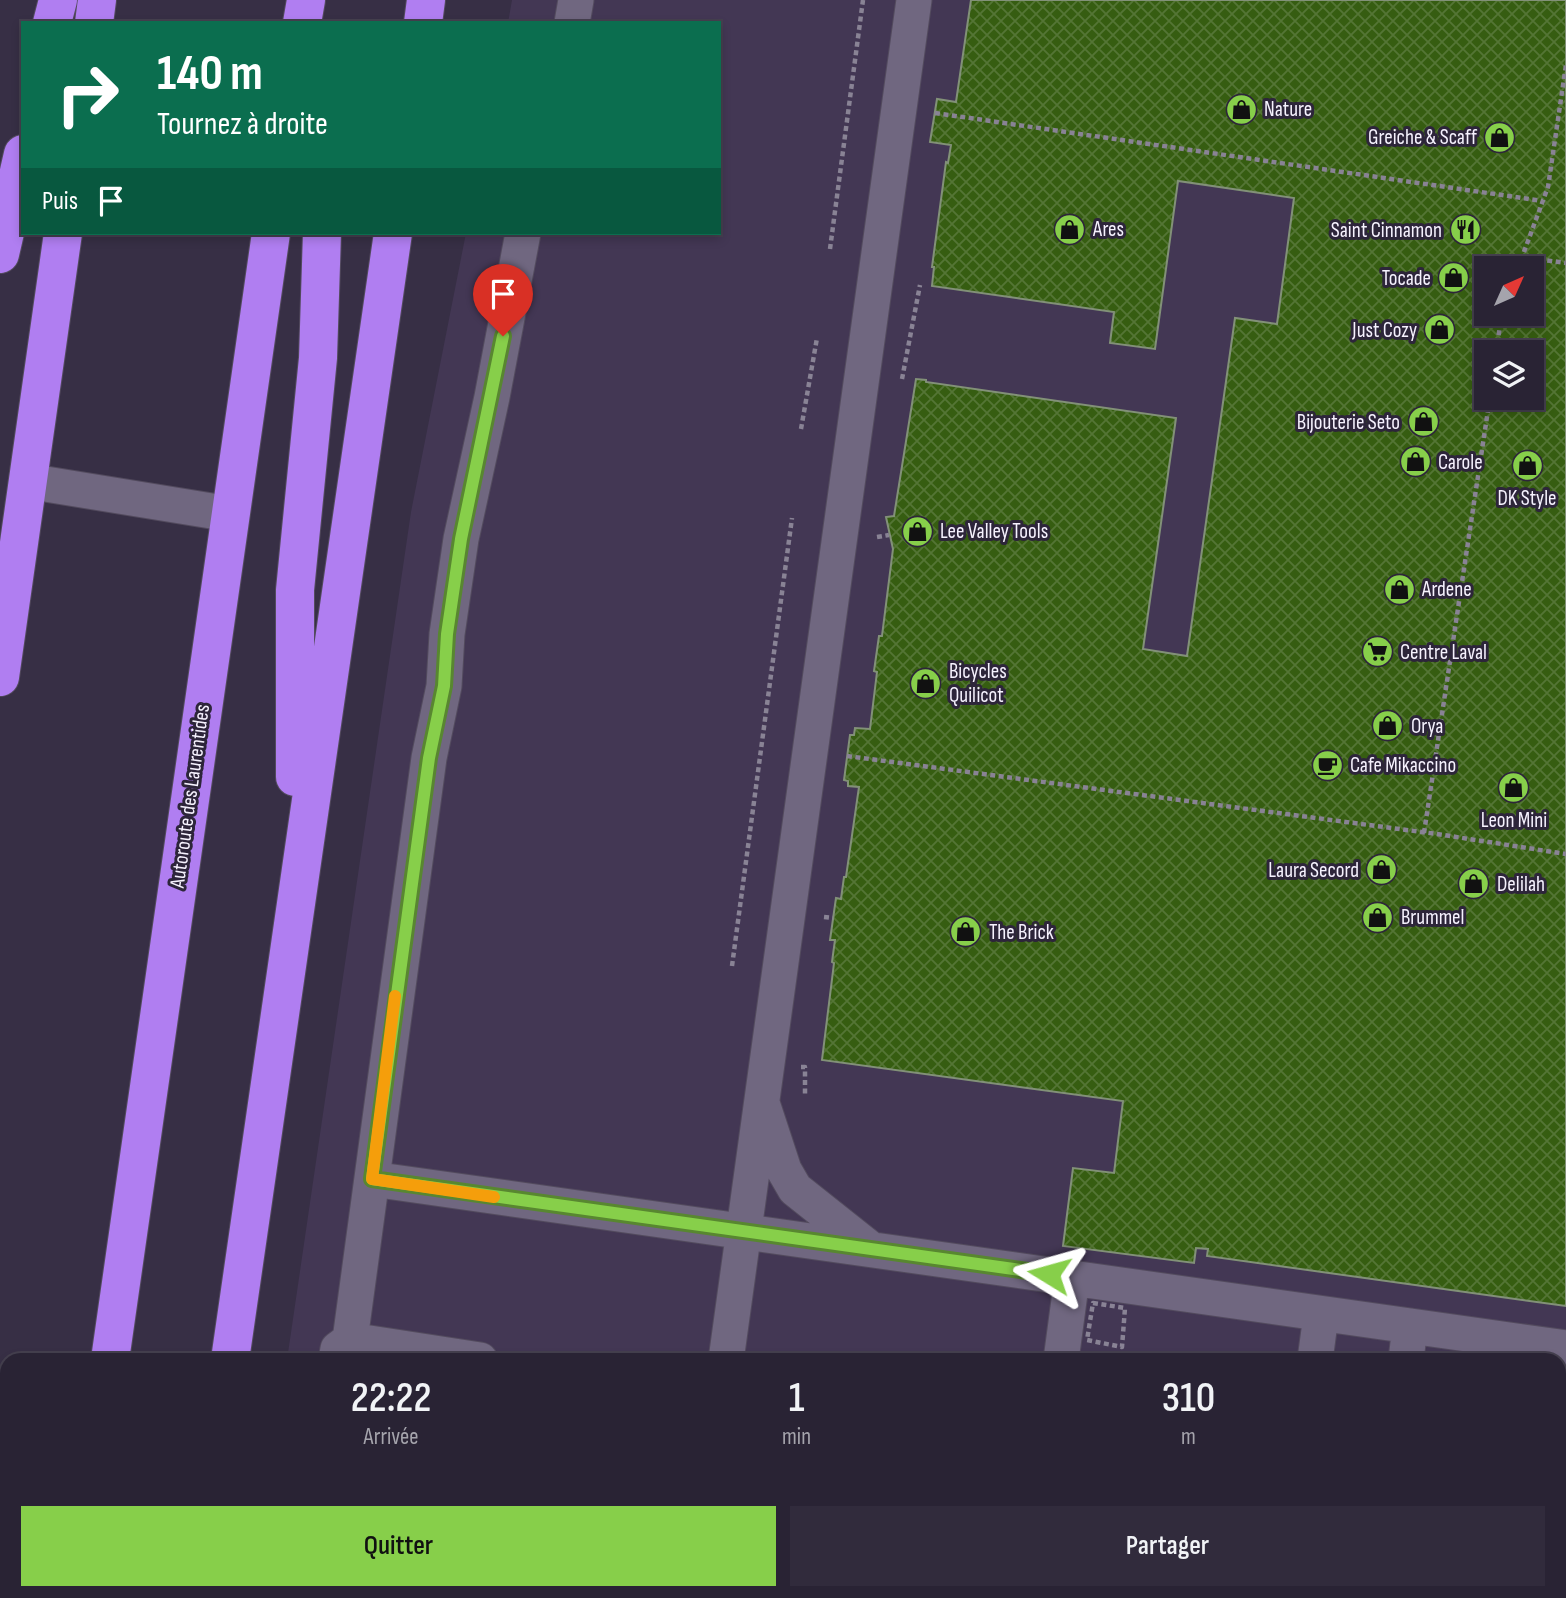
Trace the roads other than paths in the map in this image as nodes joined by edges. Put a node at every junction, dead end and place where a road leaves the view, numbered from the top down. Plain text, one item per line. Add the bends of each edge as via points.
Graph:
1 (58, 0) edge
2 (97, 0) edge
3 (306, 0) edge
4 (329, 0) edge
5 (426, 0) edge
6 (576, 0) edge
7 (914, 0) edge
8 (53, 21) edge
9 (94, 21) edge
10 (302, 21) edge
11 (329, 21) edge
12 (423, 21) edge
13 (572, 21) edge
14 (21, 163) edge
15 (63, 235) edge
16 (271, 235) edge
17 (322, 235) edge
18 (393, 235) edge
19 (523, 235) edge
20 (0, 254) edge
21 (27, 481) junction
22 (230, 514) junction
23 (0, 677) edge
24 (295, 898) junction
25 (761, 1100) junction
26 (372, 1179) junction
27 (743, 1232) junction
28 (870, 1249) junction
29 (1072, 1278) junction
30 (1321, 1315) junction
31 (1408, 1343) edge
32 (1566, 1348) edge
33 (343, 1350) edge
34 (111, 1353) edge
35 (231, 1353) edge
36 (384, 1353) edge
37 (727, 1353) edge
38 (1062, 1353) edge
39 (1316, 1353) edge

1 - 8 highway
2 - 9 highway
3 - 10 highway
4 - 11 highway
5 - 12 highway
6 - 13 street
7 - 25 street
14 - 20 highway
15 - 21 highway
16 - 22 highway, Autoroute des Laurentides
17 - 24 highway via 318,358 295,590
18 - 24 highway
19 - 26 street via 461,539
21 - 22 street
21 - 23 highway
22 - 34 highway, Autoroute des Laurentides
24 - 35 highway
25 - 27 street
25 - 28 street via 795,1189
26 - 27 street
26 - 33 street
27 - 28 street
27 - 37 street
28 - 29 street
29 - 30 street
29 - 38 street
30 - 31 street
30 - 39 street
31 - 32 street
33 - 36 street

